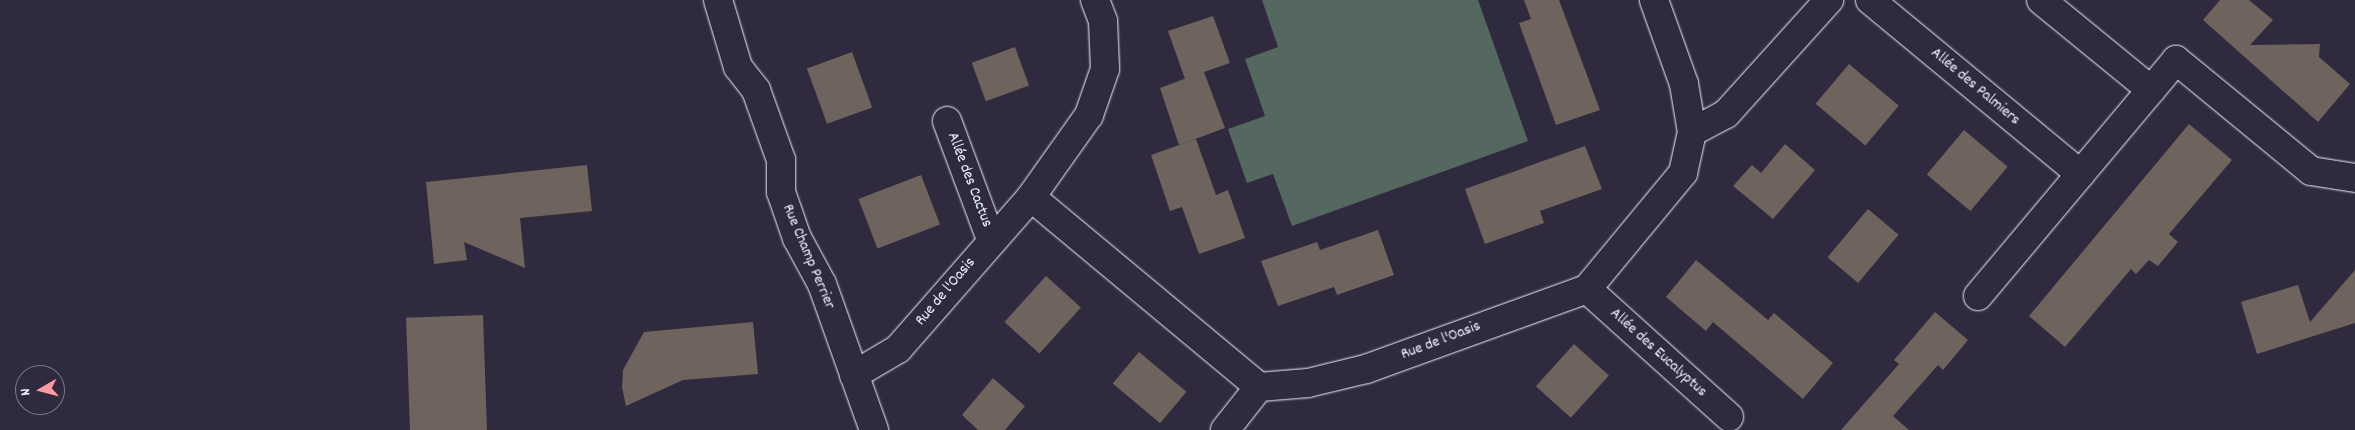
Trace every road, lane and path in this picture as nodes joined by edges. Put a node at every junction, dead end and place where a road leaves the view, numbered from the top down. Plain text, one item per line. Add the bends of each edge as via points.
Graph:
1 (718, 0) edge
2 (1095, 0) edge
3 (1654, 0) edge
4 (1829, 0) edge
5 (1870, 0) edge
6 (2041, 0) edge
7 (2151, 90) junction
8 (947, 121) dead end
9 (1692, 132) junction
10 (2080, 174) junction
11 (2355, 178) edge
12 (1031, 197) junction
13 (991, 239) junction
14 (1587, 289) junction
15 (1978, 296) dead end
16 (854, 375) junction
17 (1259, 387) junction
18 (1729, 417) dead end
19 (874, 430) edge
20 (1225, 430) edge

1 - 16 street, Rue Champ Perrier via 738,67 756,90 781,160 781,192 797,238 822,284
2 - 12 street, Rue de l'Oasis via 1103,21 1105,69 1089,115
3 - 9 street via 1684,84
4 - 9 street via 1726,114
5 - 10 street, Allée des Palmiers
6 - 7 street
7 - 10 street
7 - 11 street via 2176,60 2311,171
8 - 13 street, Allée des Cactus
9 - 14 street via 1683,173
10 - 15 street
12 - 13 street, Rue de l'Oasis
12 - 17 street
13 - 16 street, Rue de l'Oasis via 898,349
14 - 17 street, Rue de l'Oasis via 1366,369 1308,383
14 - 18 street, Allée des Eucalyptus
16 - 19 street, Rue Champ Perrier
17 - 20 street

